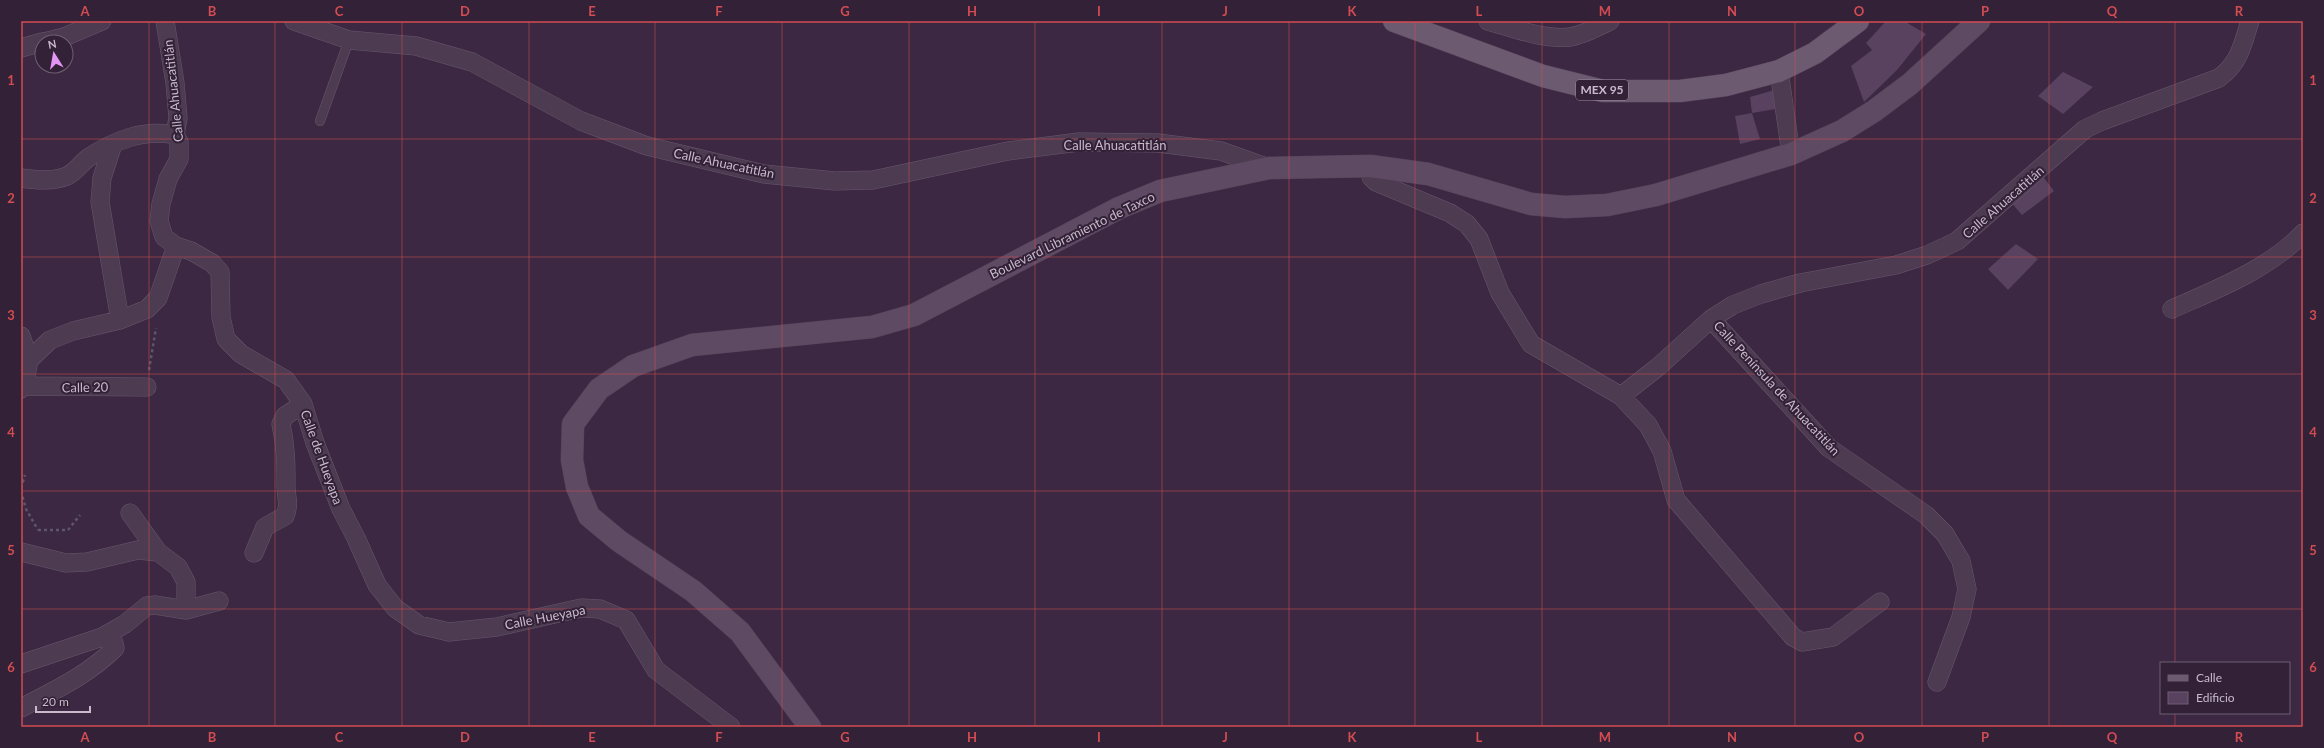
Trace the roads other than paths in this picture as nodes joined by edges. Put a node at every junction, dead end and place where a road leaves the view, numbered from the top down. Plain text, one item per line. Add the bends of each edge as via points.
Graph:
1 (102, 21) edge
2 (165, 21) edge
3 (294, 21) edge
4 (1394, 21) edge
5 (1488, 21) edge
6 (1610, 21) edge
7 (1858, 21) edge
8 (1979, 21) edge
9 (2250, 21) edge
10 (71, 34) edge
11 (349, 40) junction
12 (34, 44) edge
13 (21, 48) edge
14 (1779, 71) junction
15 (320, 121) dead end
16 (176, 135) junction
17 (113, 144) junction
18 (1791, 154) junction
19 (1370, 166) junction
20 (1269, 168) junction
21 (21, 178) edge
22 (2303, 232) edge
23 (176, 246) junction
24 (2172, 309) dead end
25 (1711, 319) junction
26 (120, 320) junction
27 (21, 336) edge
28 (29, 360) junction
29 (147, 386) road end
30 (22, 388) edge
31 (1621, 396) junction
32 (303, 404) junction
33 (130, 513) dead end
34 (356, 538) joint
35 (21, 552) edge
36 (158, 552) junction
37 (254, 554) dead end
38 (219, 602) dead end
39 (1880, 602) dead end
40 (186, 610) junction
41 (102, 637) junction
42 (21, 664) edge
43 (1937, 682) dead end
44 (21, 708) edge
45 (731, 727) edge
46 (810, 727) edge

1 - 10 street
2 - 16 street, Calle Ahuacatitlán via 178,118
3 - 11 street, Calle Ahuacatitlán
4 - 14 main road, MEX 95 via 1543,76 1603,91 1680,91 1726,85
5 - 6 street via 1550,37 1569,37 1584,34
7 - 14 main road, MEX 95 via 1816,53
8 - 18 main road, Boulevard Libramiento de Taxco via 1910,84 1874,111 1842,131
9 - 25 street, Calle Ahuacatitlán via 2240,54 2223,75 2085,129 1957,241 1927,255 1896,265 1800,283 1761,294 1733,305
11 - 15 lane
11 - 20 street, Calle Ahuacatitlán via 416,46 472,62 581,121 647,146 764,174 835,181 873,180 1008,151 1079,142 1158,144 1221,151
12 - 13 street
14 - 18 street
16 - 17 street via 162,132 132,135
16 - 23 street, Calle Ahuacatitlán via 179,142 179,159 166,185 159,221 164,237
17 - 21 street via 87,159 66,176 38,180
17 - 26 street via 102,178 100,202
18 - 19 main road, Boulevard Libramiento de Taxco via 1656,195 1607,205 1565,207 1531,204 1428,174
19 - 20 main road, Boulevard Libramiento de Taxco
19 - 31 street via 1371,177 1376,182 1450,213 1467,224 1479,239 1500,293 1531,344
20 - 46 main road, Boulevard Libramiento de Taxco via 1160,191 1119,208 914,315 872,327 692,345 634,366 599,389 573,424 572,460 577,487 589,516 619,541 693,591 740,632
22 - 24 street via 2288,248 2259,266 2228,284
23 - 26 street via 158,298 147,309
23 - 32 street, Calle de Hueyapa via 207,260 220,272 221,317 226,339 241,354 286,380
25 - 31 street, Calle Península de Ahuacatitlán via 1658,367
25 - 43 street, Calle Península de Ahuacatitlán via 1829,448 1926,514 1945,534 1961,561 1967,589 1961,617
26 - 28 street via 73,331 50,340
27 - 28 street
28 - 30 street
29 - 30 street, Calle 20
31 - 39 street via 1648,425 1662,450 1676,500 1793,637 1802,642 1833,637
32 - 34 street, Calle de Hueyapa via 335,494
32 - 37 street via 285,416 281,424 286,446 286,487 289,505 285,516 265,527
33 - 36 street
34 - 45 street, Calle Hueyapa via 377,586 395,608 419,625 449,632 497,627 581,608 600,608 626,620 656,670
35 - 36 street via 66,563 87,562 138,550
36 - 40 street via 178,567 186,582
38 - 40 street
40 - 41 street via 148,606 126,624
41 - 42 street
41 - 44 street via 114,644 115,648 104,659 74,680

